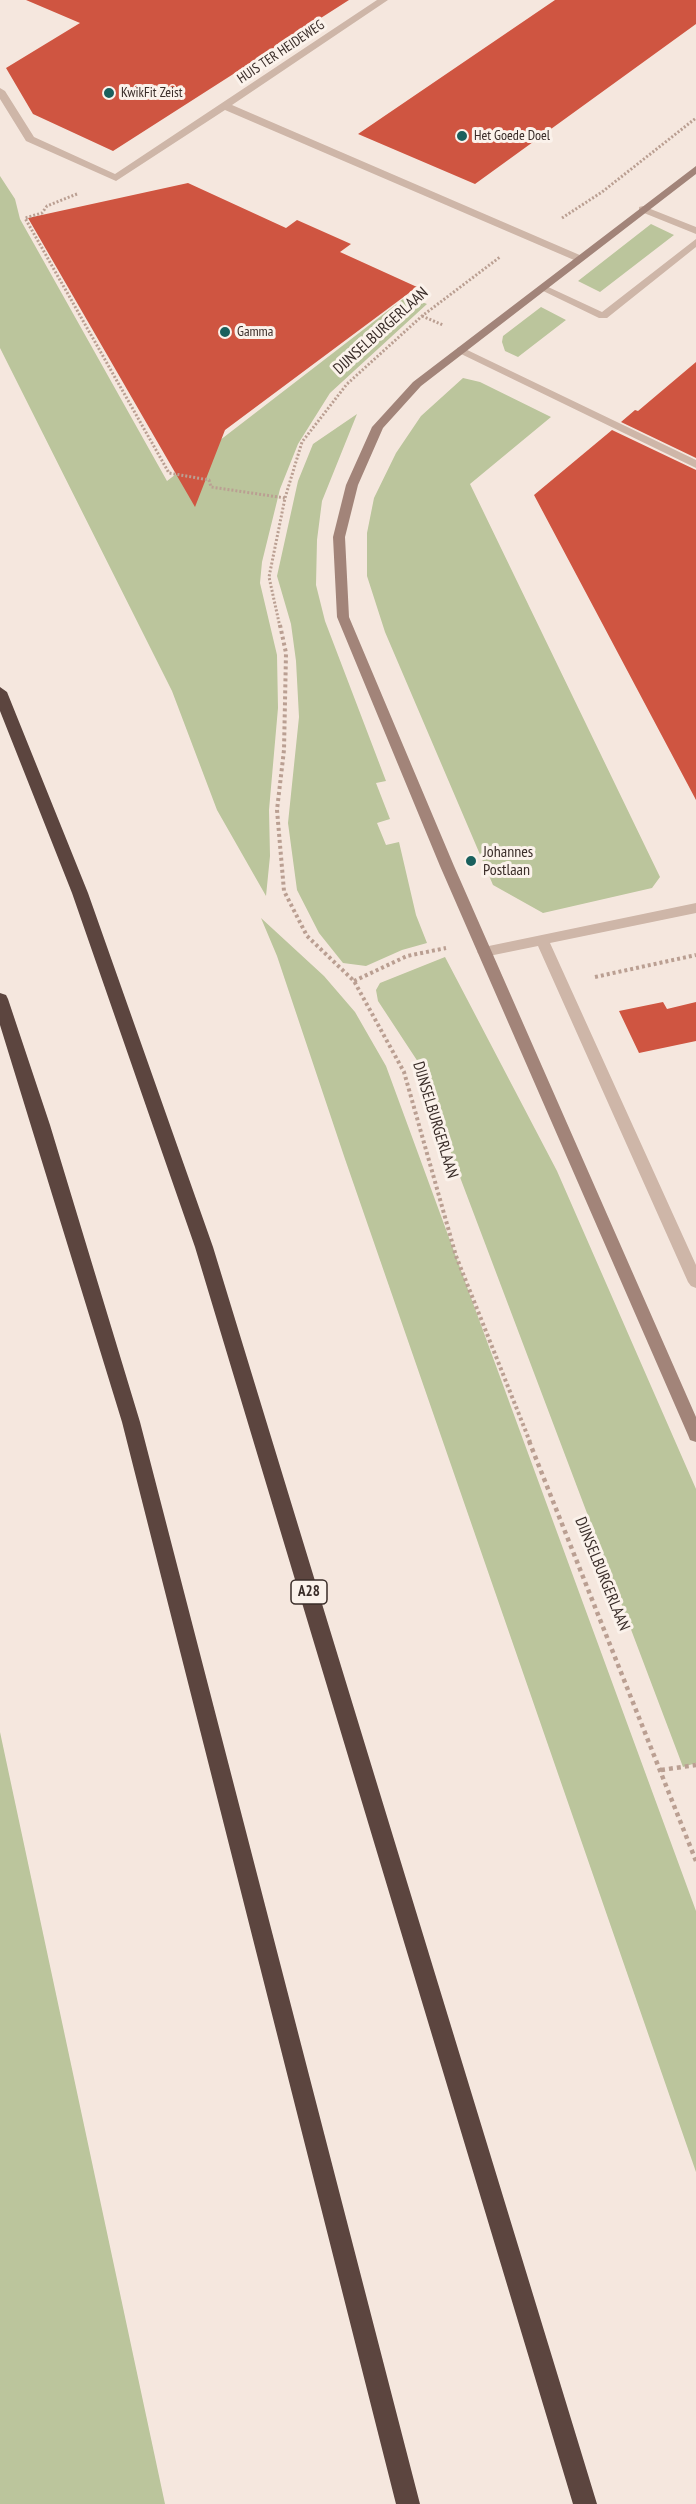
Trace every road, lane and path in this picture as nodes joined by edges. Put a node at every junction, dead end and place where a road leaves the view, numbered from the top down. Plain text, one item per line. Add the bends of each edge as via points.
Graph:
1 (383, 0) edge
2 (0, 91) edge
3 (225, 106) junction
4 (696, 118) edge
5 (696, 169) edge
6 (116, 178) junction
7 (643, 209) junction
8 (696, 231) edge
9 (531, 238) junction
10 (696, 242) edge
11 (578, 258) junction
12 (542, 288) junction
13 (461, 350) junction
14 (696, 464) edge
15 (285, 498) junction
16 (0, 692) edge
17 (696, 908) edge
18 (542, 940) junction
19 (484, 952) junction
20 (696, 955) edge
21 (354, 981) junction
22 (562, 984) junction
23 (0, 999) edge
24 (696, 1282) edge
25 (696, 1435) edge
26 (696, 1765) edge
27 (661, 1770) junction
28 (696, 1862) edge
29 (408, 2504) edge
30 (585, 2504) edge

1 - 3 street, HUIS TER HEIDEWEG
2 - 6 street via 30,139
3 - 6 street
3 - 9 street
4 - 9 path, DIJNSELBURGERLAAN via 602,192
5 - 7 main road
6 - 15 path via 25,218 170,473 209,480 211,487
7 - 8 street
7 - 11 main road
9 - 11 street
9 - 15 path, DIJNSELBURGERLAAN via 494,260 422,316 347,384 302,442
10 - 12 street via 603,316
11 - 12 main road
12 - 13 main road
13 - 14 street
13 - 19 main road via 417,384 378,427 352,485 339,537 343,617
15 - 21 path, DIJNSELBURGERLAAN via 269,577 286,653 284,750 277,810 284,891 307,936
16 - 30 highway, A28 via 80,893 204,1247
17 - 18 street
18 - 19 street
18 - 22 street
19 - 21 path via 444,948 407,956
19 - 25 main road
20 - 22 path
21 - 27 path, DIJNSELBURGERLAAN via 404,1072 456,1256
22 - 24 street
23 - 29 highway via 130,1422
26 - 27 path
27 - 28 path, DIJNSELBURGERLAAN

